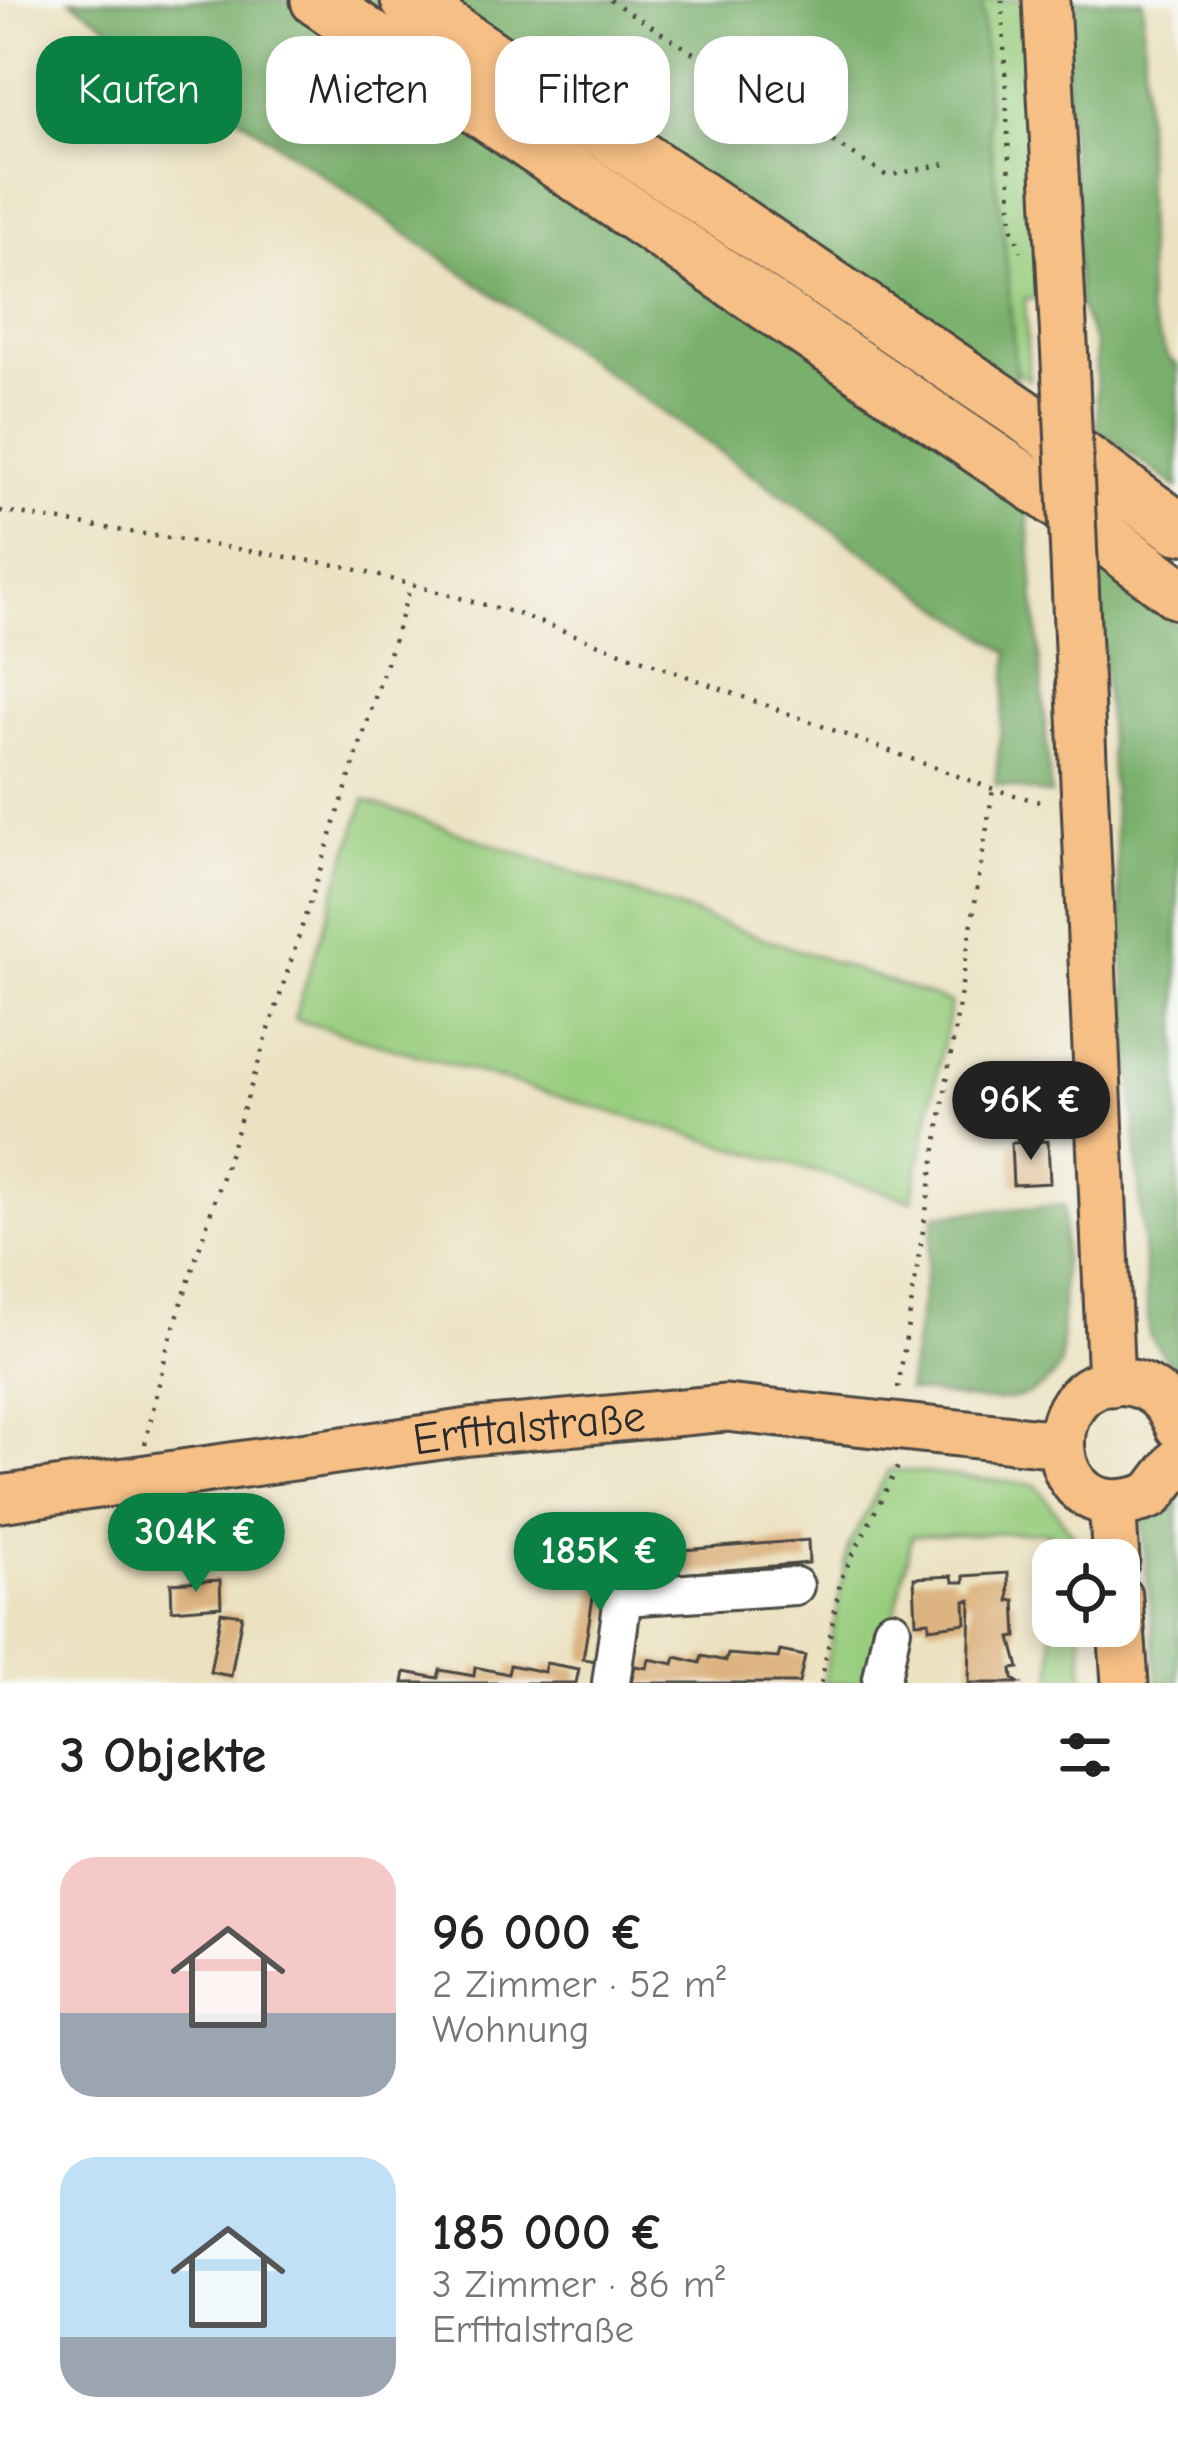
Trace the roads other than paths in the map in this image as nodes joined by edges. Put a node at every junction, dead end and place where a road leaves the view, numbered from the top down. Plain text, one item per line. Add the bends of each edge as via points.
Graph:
1 (317, 0) edge
2 (406, 0) edge
3 (1046, 0) edge
4 (1178, 528) edge
5 (1178, 592) edge
6 (1111, 1383) junction
7 (1178, 1426) edge
8 (1059, 1444) junction
9 (1178, 1462) edge
10 (0, 1498) edge
11 (1112, 1504) junction
12 (1114, 1539) edge
13 (795, 1586) dead end
14 (892, 1630) dead end
15 (1122, 1647) edge
16 (611, 1683) edge
17 (881, 1683) edge
18 (1125, 1683) edge

1 - 5 highway via 1051,497
2 - 4 highway via 1022,414
3 - 6 main road, bridge
6 - 7 main road via 1151,1391
6 - 8 main road via 1079,1398
8 - 10 main road, Erfttalstraße via 726,1408 469,1432
8 - 11 main road via 1080,1490
9 - 11 main road via 1152,1496
11 - 12 main road
13 - 16 street via 623,1598
14 - 17 street
15 - 18 main road

